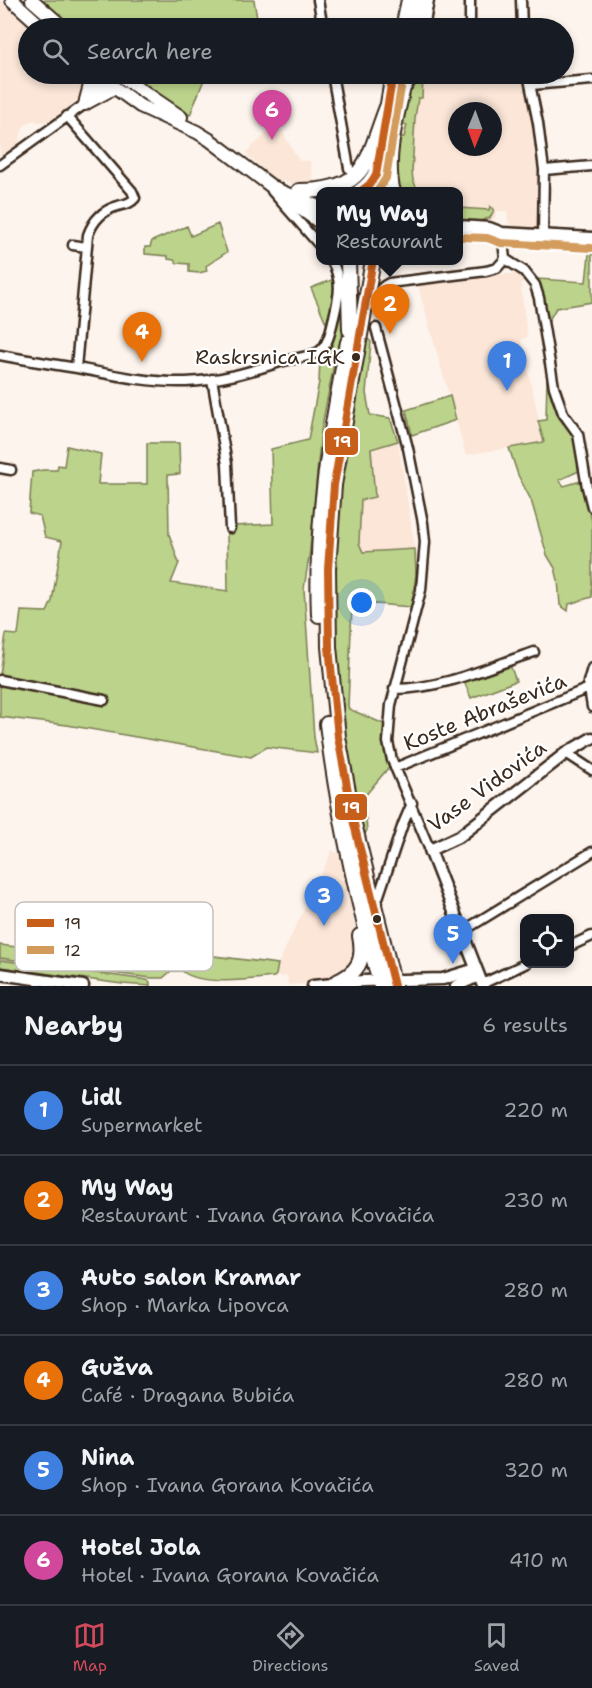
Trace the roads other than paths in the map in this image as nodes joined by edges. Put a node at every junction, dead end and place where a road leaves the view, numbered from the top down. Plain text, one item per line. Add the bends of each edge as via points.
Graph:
1 (12, 0) edge
2 (32, 0) edge
3 (318, 0) edge
4 (409, 0) edge
5 (419, 0) edge
6 (429, 0) edge
7 (470, 0) edge
8 (521, 0) edge
9 (32, 18) edge
10 (53, 18) edge
11 (321, 18) edge
12 (405, 18) edge
13 (416, 18) edge
14 (426, 18) edge
15 (470, 18) edge
16 (522, 18) edge
17 (592, 80) edge
18 (574, 81) edge
19 (88, 84) edge
20 (103, 84) edge
21 (110, 84) edge
22 (133, 84) edge
23 (334, 84) edge
24 (391, 84) edge
25 (404, 84) edge
26 (409, 84) edge
27 (543, 84) edge
28 (531, 85) joint
29 (401, 97) junction
30 (85, 104) junction
31 (387, 107) junction
32 (68, 116) junction
33 (0, 165) edge
34 (592, 166) edge
35 (350, 168) dead end
36 (544, 170) junction
37 (337, 187) edge
38 (366, 187) edge
39 (392, 187) edge
40 (272, 188) junction
41 (316, 190) edge
42 (299, 191) junction
43 (316, 195) edge
44 (316, 206) edge
45 (316, 219) edge
46 (463, 226) edge
47 (463, 233) edge
48 (502, 233) junction
49 (543, 235) junction
50 (592, 238) edge
51 (316, 241) edge
52 (73, 245) dead end
53 (86, 247) junction
54 (506, 259) junction
55 (333, 265) edge
56 (348, 265) edge
57 (361, 265) edge
58 (372, 265) edge
59 (379, 303) dead end
60 (376, 328) dead end
61 (350, 330) junction
62 (0, 356) edge
63 (76, 368) junction
64 (212, 379) junction
65 (0, 468) edge
66 (11, 470) dead end
67 (592, 507) edge
68 (230, 528) dead end
69 (534, 652) dead end
70 (592, 668) edge
71 (0, 680) edge
72 (589, 688) junction
73 (394, 689) junction
74 (104, 700) dead end
75 (592, 707) edge
76 (592, 738) edge
77 (566, 753) junction
78 (395, 768) junction
79 (592, 770) edge
80 (412, 803) junction
81 (430, 850) junction
82 (592, 852) edge
83 (357, 896) junction
84 (375, 910) junction
85 (462, 931) junction
86 (592, 936) edge
87 (574, 944) edge
88 (520, 965) edge
89 (0, 974) edge
90 (480, 979) edge
91 (335, 983) junction
92 (386, 983) edge
93 (83, 986) edge
94 (313, 986) edge
95 (456, 986) edge

1 - 9 main road
2 - 10 main road
3 - 11 street
4 - 12 main road
5 - 13 main road
6 - 14 street
7 - 15 street
8 - 16 street
17 - 18 street
19 - 30 main road
20 - 30 main road
21 - 40 main road via 140,106 197,132
22 - 42 main road via 174,114 228,143 276,182
23 - 35 street
24 - 31 main road
25 - 29 main road
26 - 29 street
27 - 28 street
28 - 36 street
29 - 39 main road via 390,158
30 - 32 street
31 - 37 main road via 371,153 356,176
31 - 38 main road via 376,175
32 - 33 street
32 - 53 street via 135,198 99,216 89,231
34 - 36 street
36 - 49 street
40 - 44 main road
40 - 45 main road
40 - 51 street
41 - 42 main road
42 - 43 main road
46 - 48 street
47 - 48 street
48 - 49 street
48 - 54 street
49 - 50 street
52 - 53 street
53 - 63 street
54 - 59 street via 486,271 389,283 380,289
54 - 67 street via 524,271 535,285 554,387 563,412 579,434
55 - 64 street via 339,295 322,348 314,354 249,373
56 - 61 main road
57 - 61 main road
58 - 84 main road via 334,485 328,605 338,737
60 - 73 street via 408,448 425,542 421,590
61 - 83 main road via 323,490 318,579 322,682
62 - 63 street
63 - 64 street via 168,382
64 - 68 street via 229,478
65 - 66 street
69 - 73 street via 442,682
70 - 72 street
71 - 74 street
72 - 75 street
72 - 78 street, Koste Abraševića
73 - 78 street via 388,731
76 - 77 street, Vase Vidovića
77 - 79 street, Vase Vidovića
77 - 81 street, Vase Vidovića via 460,836
78 - 80 street
80 - 81 street
80 - 84 street
81 - 85 street
82 - 85 street
83 - 91 main road via 361,956 353,973
83 - 92 main road
84 - 92 main road
85 - 90 street
86 - 87 street
88 - 90 street
89 - 93 street
90 - 92 street
90 - 95 street
91 - 92 street
91 - 94 street

